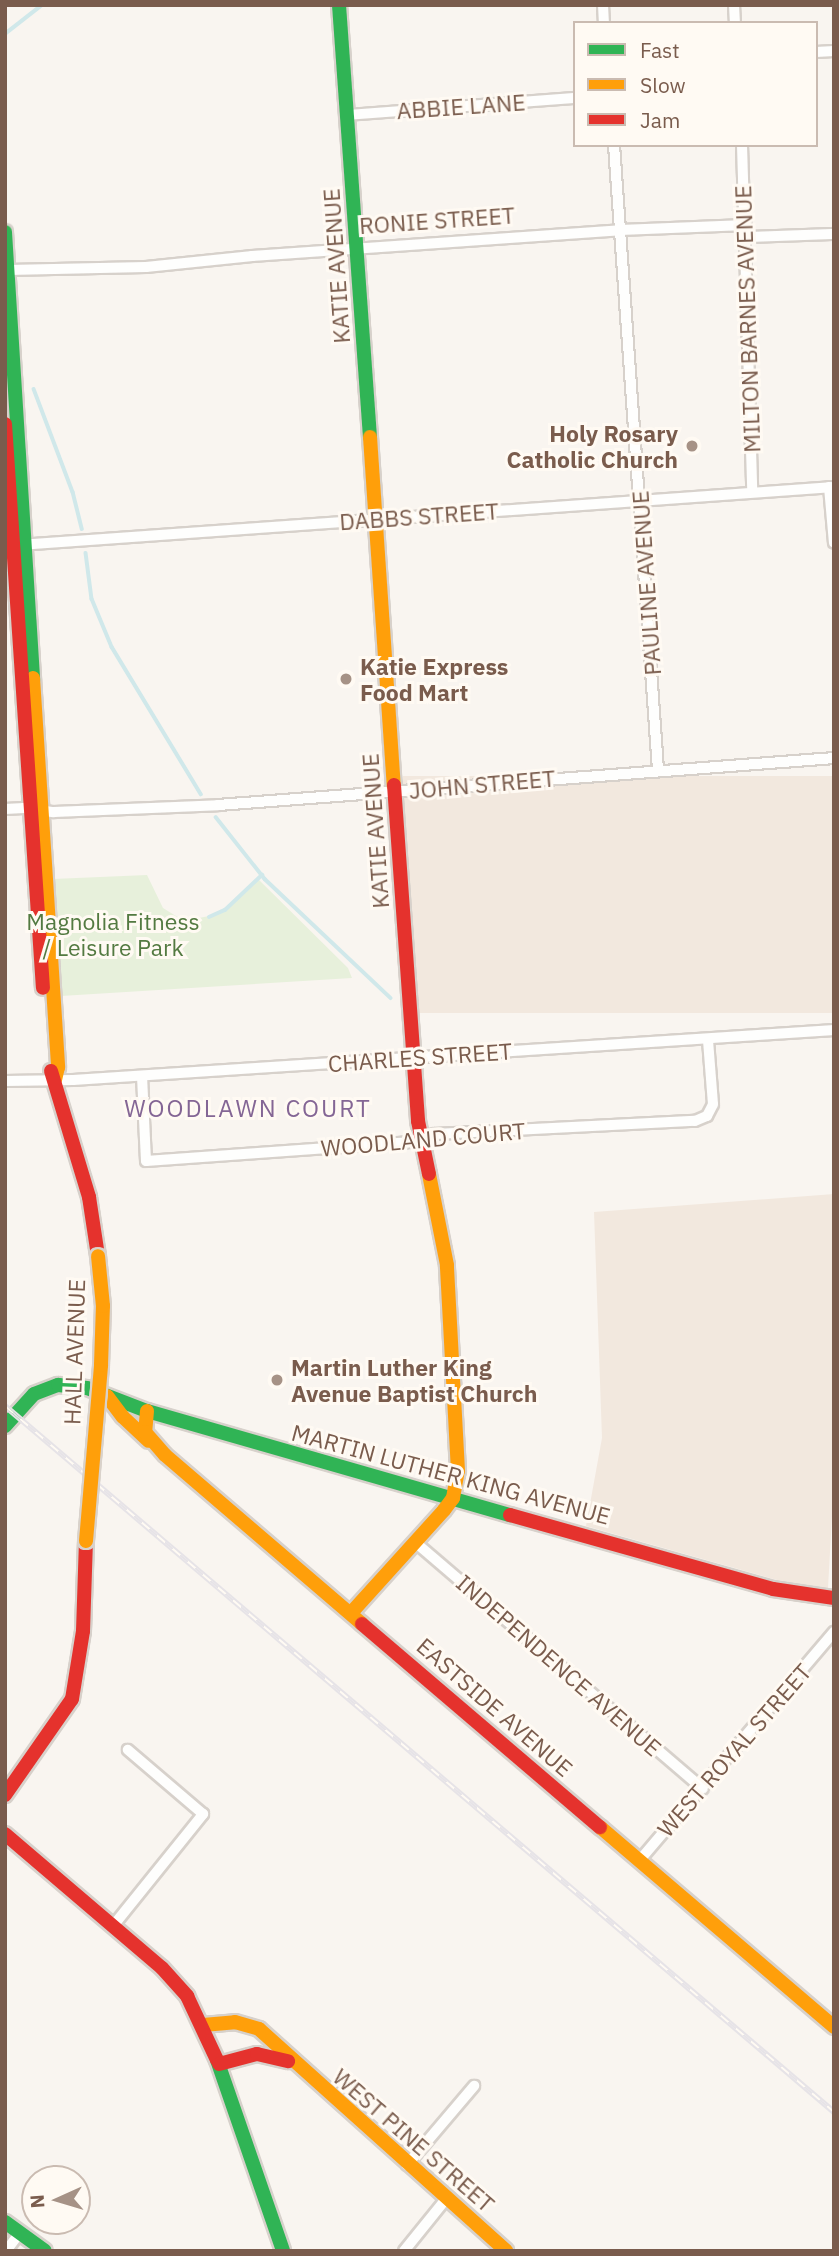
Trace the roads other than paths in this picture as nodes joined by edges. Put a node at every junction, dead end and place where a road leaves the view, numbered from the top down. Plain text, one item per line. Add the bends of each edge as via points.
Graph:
1 (339, 5) edge
2 (573, 98) edge
3 (346, 115) junction
4 (614, 147) edge
5 (741, 147) edge
6 (746, 225) junction
7 (620, 229) junction
8 (5, 232) edge
9 (834, 234) edge
10 (747, 237) junction
11 (358, 249) junction
12 (7, 270) edge
13 (5, 424) edge
14 (832, 487) edge
15 (752, 492) junction
16 (640, 500) junction
17 (377, 520) junction
18 (834, 543) edge
19 (15, 546) edge
20 (834, 758) edge
21 (658, 770) junction
22 (396, 790) junction
23 (5, 809) edge
24 (37, 810) junction
25 (834, 1030) edge
26 (708, 1040) junction
27 (413, 1057) junction
28 (142, 1076) junction
29 (54, 1080) junction
30 (5, 1081) edge
31 (421, 1139) junction
32 (107, 1396) junction
33 (147, 1411) junction
34 (5, 1426) edge
35 (153, 1444) junction
36 (453, 1498) junction
37 (415, 1542) junction
38 (834, 1598) edge
39 (351, 1613) junction
40 (832, 1638) edge
41 (128, 1750) dead end
42 (703, 1789) junction
43 (5, 1795) edge
44 (5, 1835) edge
45 (639, 1861) junction
46 (113, 1926) junction
47 (204, 2025) junction
48 (834, 2027) edge
49 (293, 2063) junction
50 (219, 2064) junction
51 (474, 2086) dead end
52 (407, 2165) junction
53 (446, 2199) junction
54 (5, 2222) edge
55 (19, 2234) junction
56 (6, 2251) edge
57 (45, 2251) edge
58 (284, 2251) edge
59 (404, 2251) edge
60 (506, 2251) edge

1 - 3 street, KATIE AVENUE
2 - 3 street, ABBIE LANE
3 - 11 street, KATIE AVENUE
4 - 7 street, PAULINE AVENUE
5 - 6 street, MILTON BARNES AVENUE
6 - 7 street, RONIE STREET
6 - 10 street, MILTON BARNES AVENUE
7 - 11 street, RONIE STREET
7 - 16 street, PAULINE AVENUE
8 - 12 street, HALL AVENUE
9 - 10 street
10 - 15 street, MILTON BARNES AVENUE
11 - 12 street, RONIE STREET via 146,267
11 - 17 street, KATIE AVENUE
12 - 19 street, HALL AVENUE
13 - 19 street, HALL AVENUE
14 - 15 street, DABBS STREET
14 - 18 street
15 - 16 street, DABBS STREET
16 - 17 street, DABBS STREET
16 - 21 street, PAULINE AVENUE
17 - 19 street, DABBS STREET
17 - 22 street, KATIE AVENUE
19 - 24 street, HALL AVENUE
20 - 21 street, JOHN STREET
21 - 22 street, JOHN STREET
22 - 24 street, JOHN STREET via 218,805
22 - 27 street, KATIE AVENUE
23 - 24 street, JOHN STREET
24 - 29 street, HALL AVENUE via 58,1067
25 - 26 street, CHARLES STREET
26 - 27 street, CHARLES STREET
26 - 31 street, WOODLAND COURT via 713,1104 707,1116 695,1121 435,1134
27 - 28 street, CHARLES STREET
27 - 31 street, KATIE AVENUE
28 - 29 street, CHARLES STREET
28 - 31 street, WOODLAND COURT via 146,1161
29 - 30 street, CHARLES STREET
29 - 43 street, HALL AVENUE, bridge via 89,1197 103,1306 83,1631 72,1699
31 - 36 street, KATIE AVENUE via 447,1265 458,1471
32 - 33 street, MARTIN LUTHER KING AVENUE
32 - 34 street, MARTIN LUTHER KING AVENUE via 58,1385 34,1394
32 - 35 street, EASTSIDE AVENUE via 123,1418
33 - 35 street via 145,1432
33 - 36 street, MARTIN LUTHER KING AVENUE
35 - 39 street, EASTSIDE AVENUE
36 - 37 street
36 - 38 street, MARTIN LUTHER KING AVENUE via 773,1589
37 - 39 street
37 - 42 street, INDEPENDENCE AVENUE
39 - 45 street, EASTSIDE AVENUE
40 - 42 street, WEST ROYAL STREET
41 - 46 street via 203,1814
42 - 45 street, WEST ROYAL STREET
44 - 46 street
45 - 48 street, EASTSIDE AVENUE
46 - 47 street via 180,1985
47 - 49 street, WEST PINE STREET via 251,2025
47 - 50 street
49 - 50 street, WEST PINE STREET via 257,2054
49 - 52 street, WEST PINE STREET
50 - 58 street
51 - 52 street
52 - 53 street, WEST PINE STREET
53 - 59 street
53 - 60 street, WEST PINE STREET
54 - 55 street
55 - 56 street
55 - 57 street

